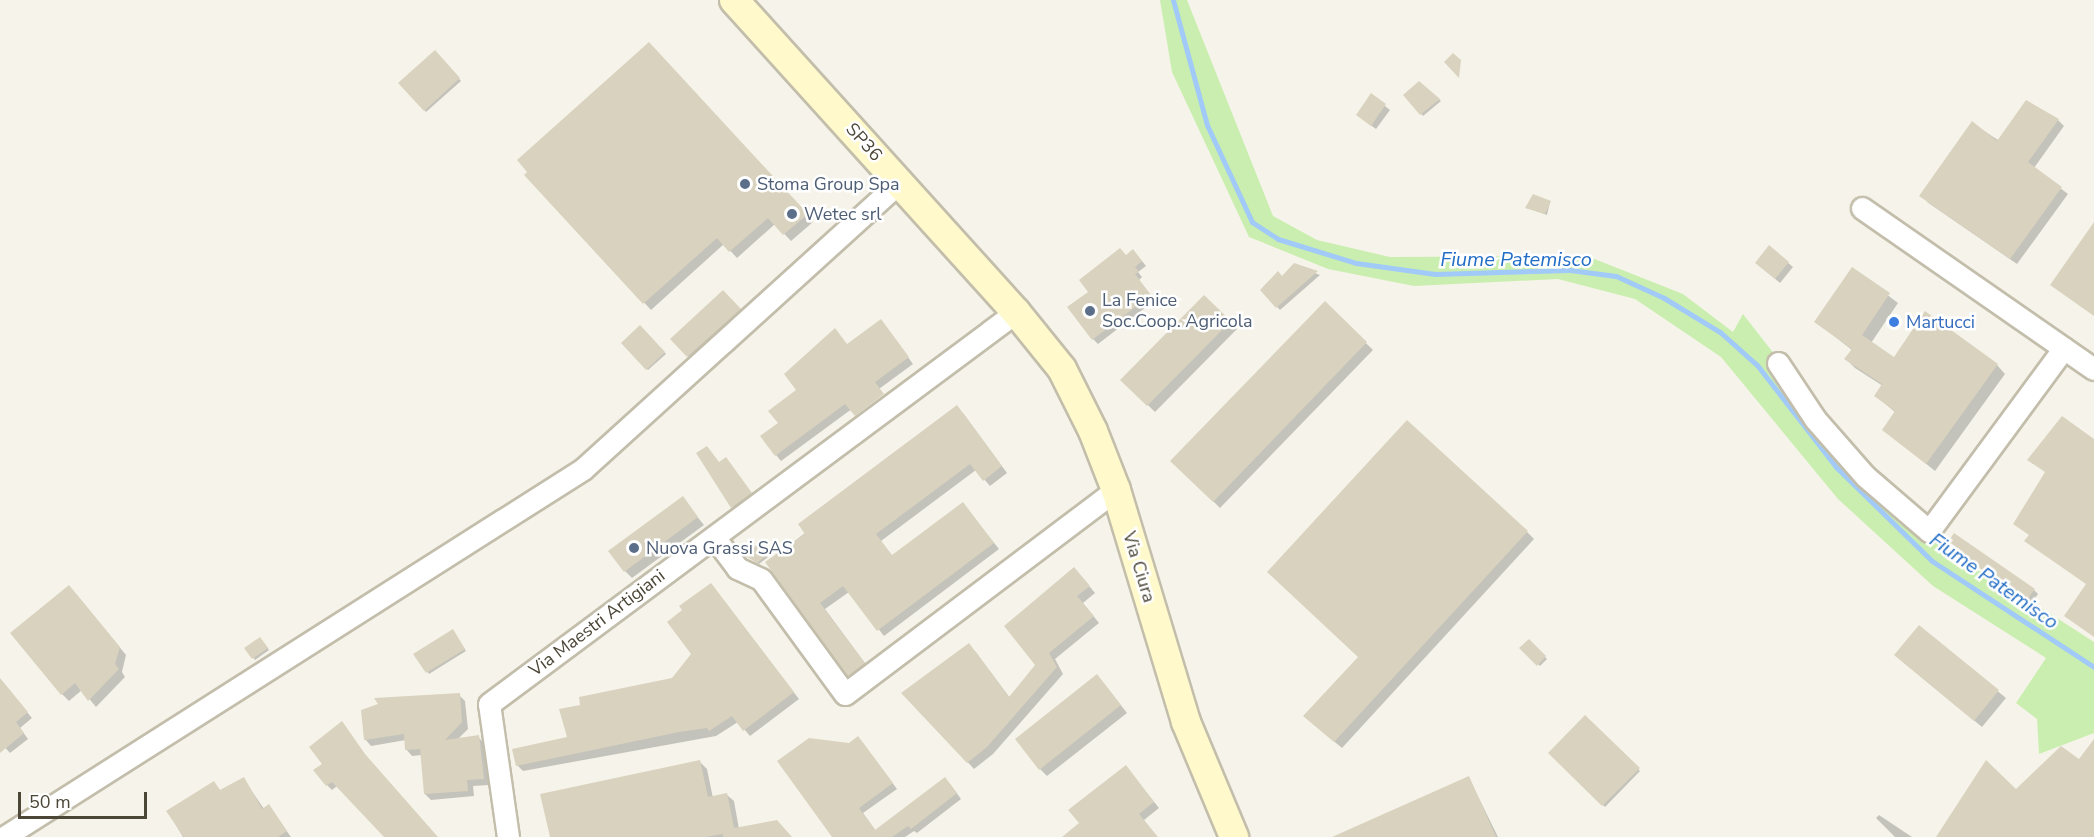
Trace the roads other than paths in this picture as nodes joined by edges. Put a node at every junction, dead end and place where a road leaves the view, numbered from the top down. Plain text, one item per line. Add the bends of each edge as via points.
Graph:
1 (734, 0) edge
2 (900, 182) junction
3 (1862, 208) dead end
4 (1016, 312) junction
5 (2064, 348) junction
6 (1778, 363) dead end
7 (2094, 369) edge
8 (1116, 490) junction
9 (714, 537) junction
10 (4, 837) edge
11 (508, 837) edge
12 (1234, 837) edge

1 - 2 main road, SP36 / SP36
2 - 4 main road, SP36 / SP36
2 - 10 street via 583,469
3 - 5 street
4 - 8 main road, Via Ciura via 1062,369 1093,431
4 - 9 street, Via Maestri Artigiani
5 - 6 street via 1929,531 1865,476 1815,418
5 - 7 street
8 - 9 street via 845,694 761,579 737,568
8 - 12 main road, Via Ciura via 1186,722
9 - 11 street, Via Maestri Artigiani via 489,704

